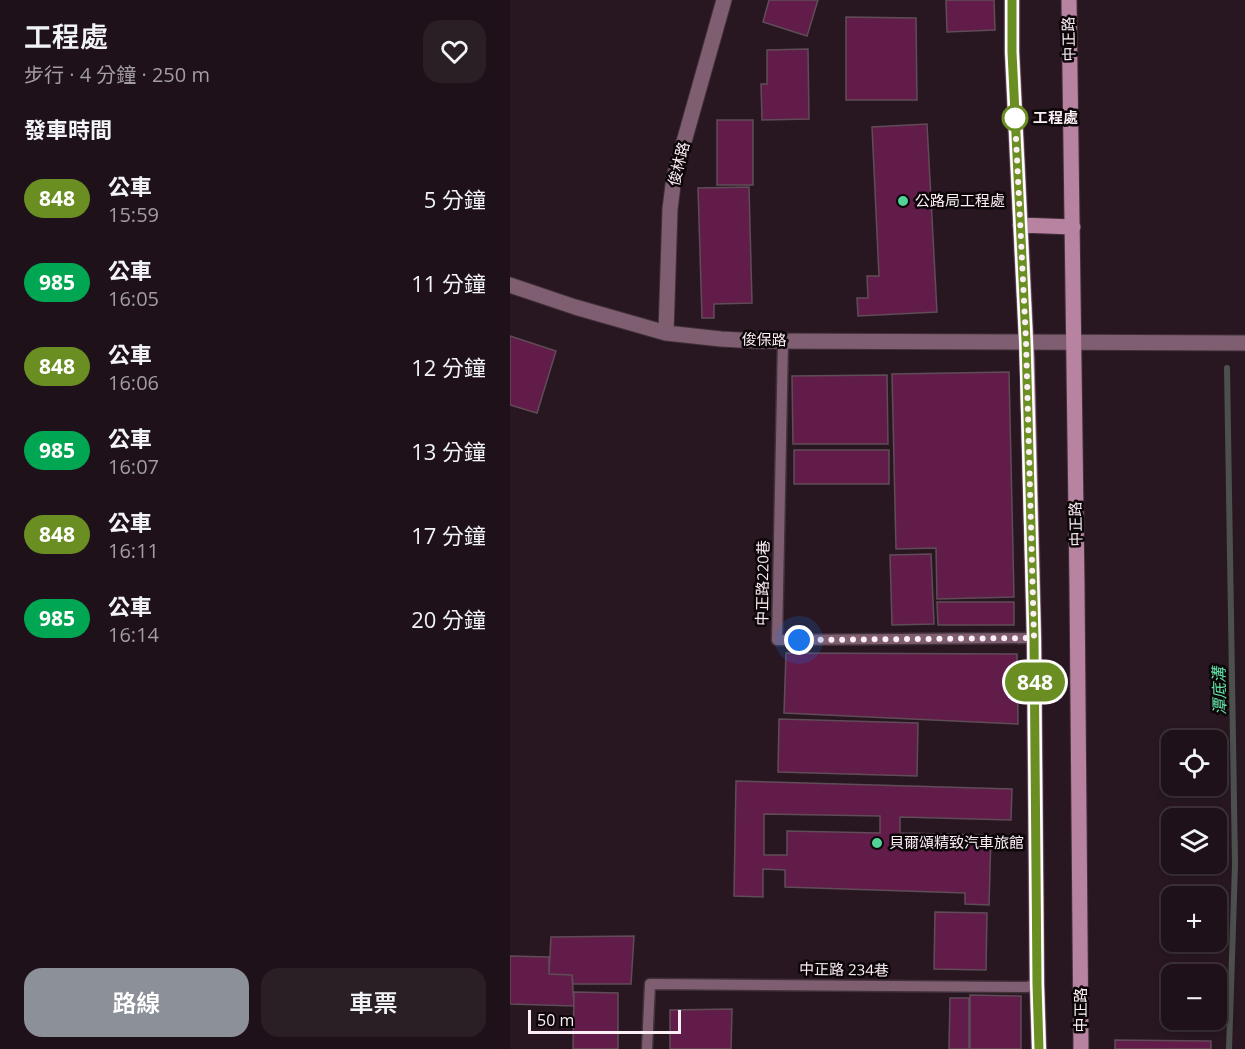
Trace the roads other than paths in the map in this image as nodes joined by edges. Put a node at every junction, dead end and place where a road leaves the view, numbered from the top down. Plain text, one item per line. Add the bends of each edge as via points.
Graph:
1 (724, 0) edge
2 (1012, 0) edge
3 (1069, 0) edge
4 (1020, 225) junction
5 (1073, 227) junction
6 (510, 285) edge
7 (666, 333) junction
8 (783, 341) junction
9 (1026, 341) junction
10 (1074, 342) junction
11 (1245, 343) edge
12 (1034, 638) junction
13 (1037, 984) junction
14 (647, 1049) edge
15 (1039, 1049) edge
16 (1081, 1049) edge

1 - 7 street, 俊林路 via 674,177
2 - 4 main road
3 - 5 main road, 中正路
4 - 5 main road
4 - 9 main road
5 - 10 main road, 中正路
6 - 7 street, 俊保路
7 - 8 street, 俊保路
8 - 9 street, 俊保路
8 - 12 lane, 中正路220巷 via 777,640
9 - 10 street, 俊保路
9 - 12 main road
10 - 11 street, 俊保路
10 - 16 main road, 中正路
12 - 13 main road
13 - 14 lane, 中正路 234巷 via 650,984
13 - 15 main road

